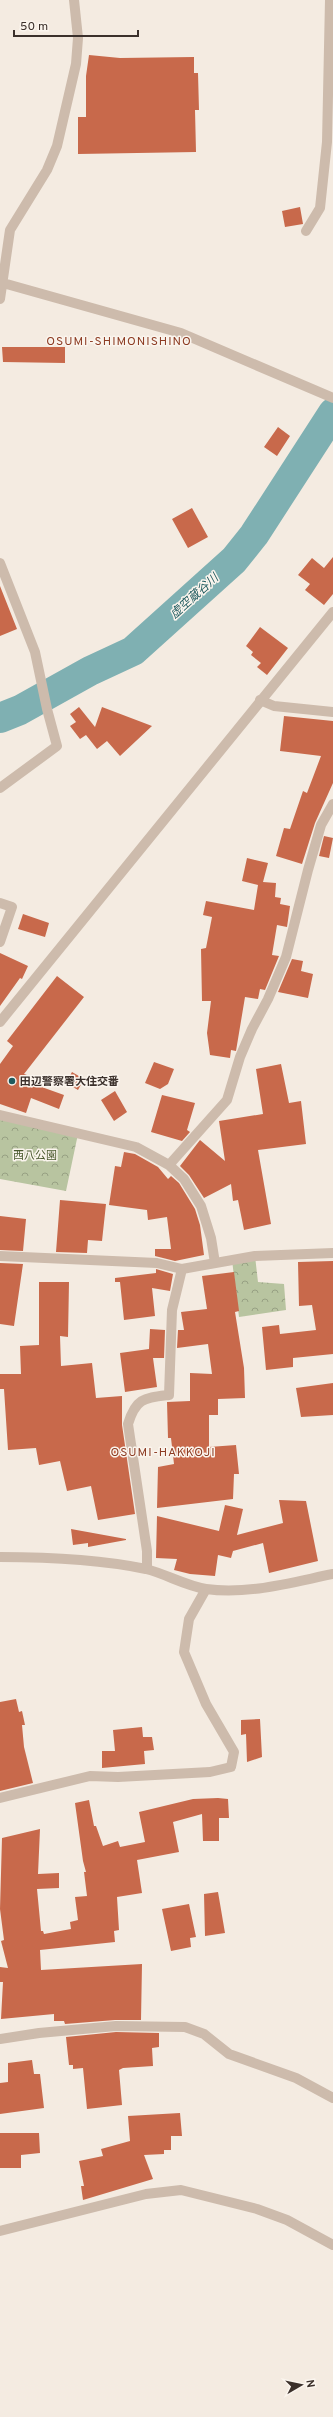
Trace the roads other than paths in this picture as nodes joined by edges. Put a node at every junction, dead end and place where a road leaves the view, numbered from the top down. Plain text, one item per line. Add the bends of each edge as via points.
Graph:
1 (74, 0) edge
2 (330, 0) edge
3 (306, 231) dead end
4 (4, 283) junction
5 (0, 295) edge
6 (333, 398) edge
7 (0, 563) edge
8 (333, 612) edge
9 (260, 700) junction
10 (333, 712) edge
11 (0, 788) edge
12 (333, 804) edge
13 (0, 903) edge
14 (0, 942) edge
15 (0, 1022) edge
16 (0, 1116) edge
17 (169, 1165) junction
18 (333, 1253) edge
19 (0, 1256) edge
20 (215, 1263) junction
21 (182, 1269) junction
22 (0, 1556) edge
23 (147, 1569) junction
24 (333, 1574) edge
25 (206, 1589) junction
26 (0, 1798) edge
27 (0, 2039) edge
28 (333, 2098) edge
29 (0, 2231) edge
30 (333, 2245) edge

1 - 4 street via 78,38 76,64 57,146 47,170 10,230
2 - 3 street via 326,142 320,208
4 - 5 street
4 - 6 street via 181,333
7 - 11 street via 35,652 57,746
8 - 9 street
9 - 10 street via 274,706
9 - 15 street
12 - 17 street via 321,826 314,848 286,957 240,1057 227,1100
13 - 14 street via 12,907
16 - 17 street via 136,1147
17 - 20 street via 184,1179 201,1206 211,1238
18 - 20 street via 255,1256
19 - 21 street via 157,1263
20 - 21 street
21 - 23 street via 172,1310 169,1395 144,1398 133,1409 128,1424 147,1551
22 - 23 street via 106,1562
23 - 25 street
24 - 25 street via 274,1586 237,1590
25 - 26 street via 189,1619 184,1652 206,1704 234,1752 231,1767 210,1772 90,1776
27 - 28 street via 116,2026 185,2027 204,2034 229,2054 296,2078
29 - 30 street via 146,2194 180,2190 269,2213

